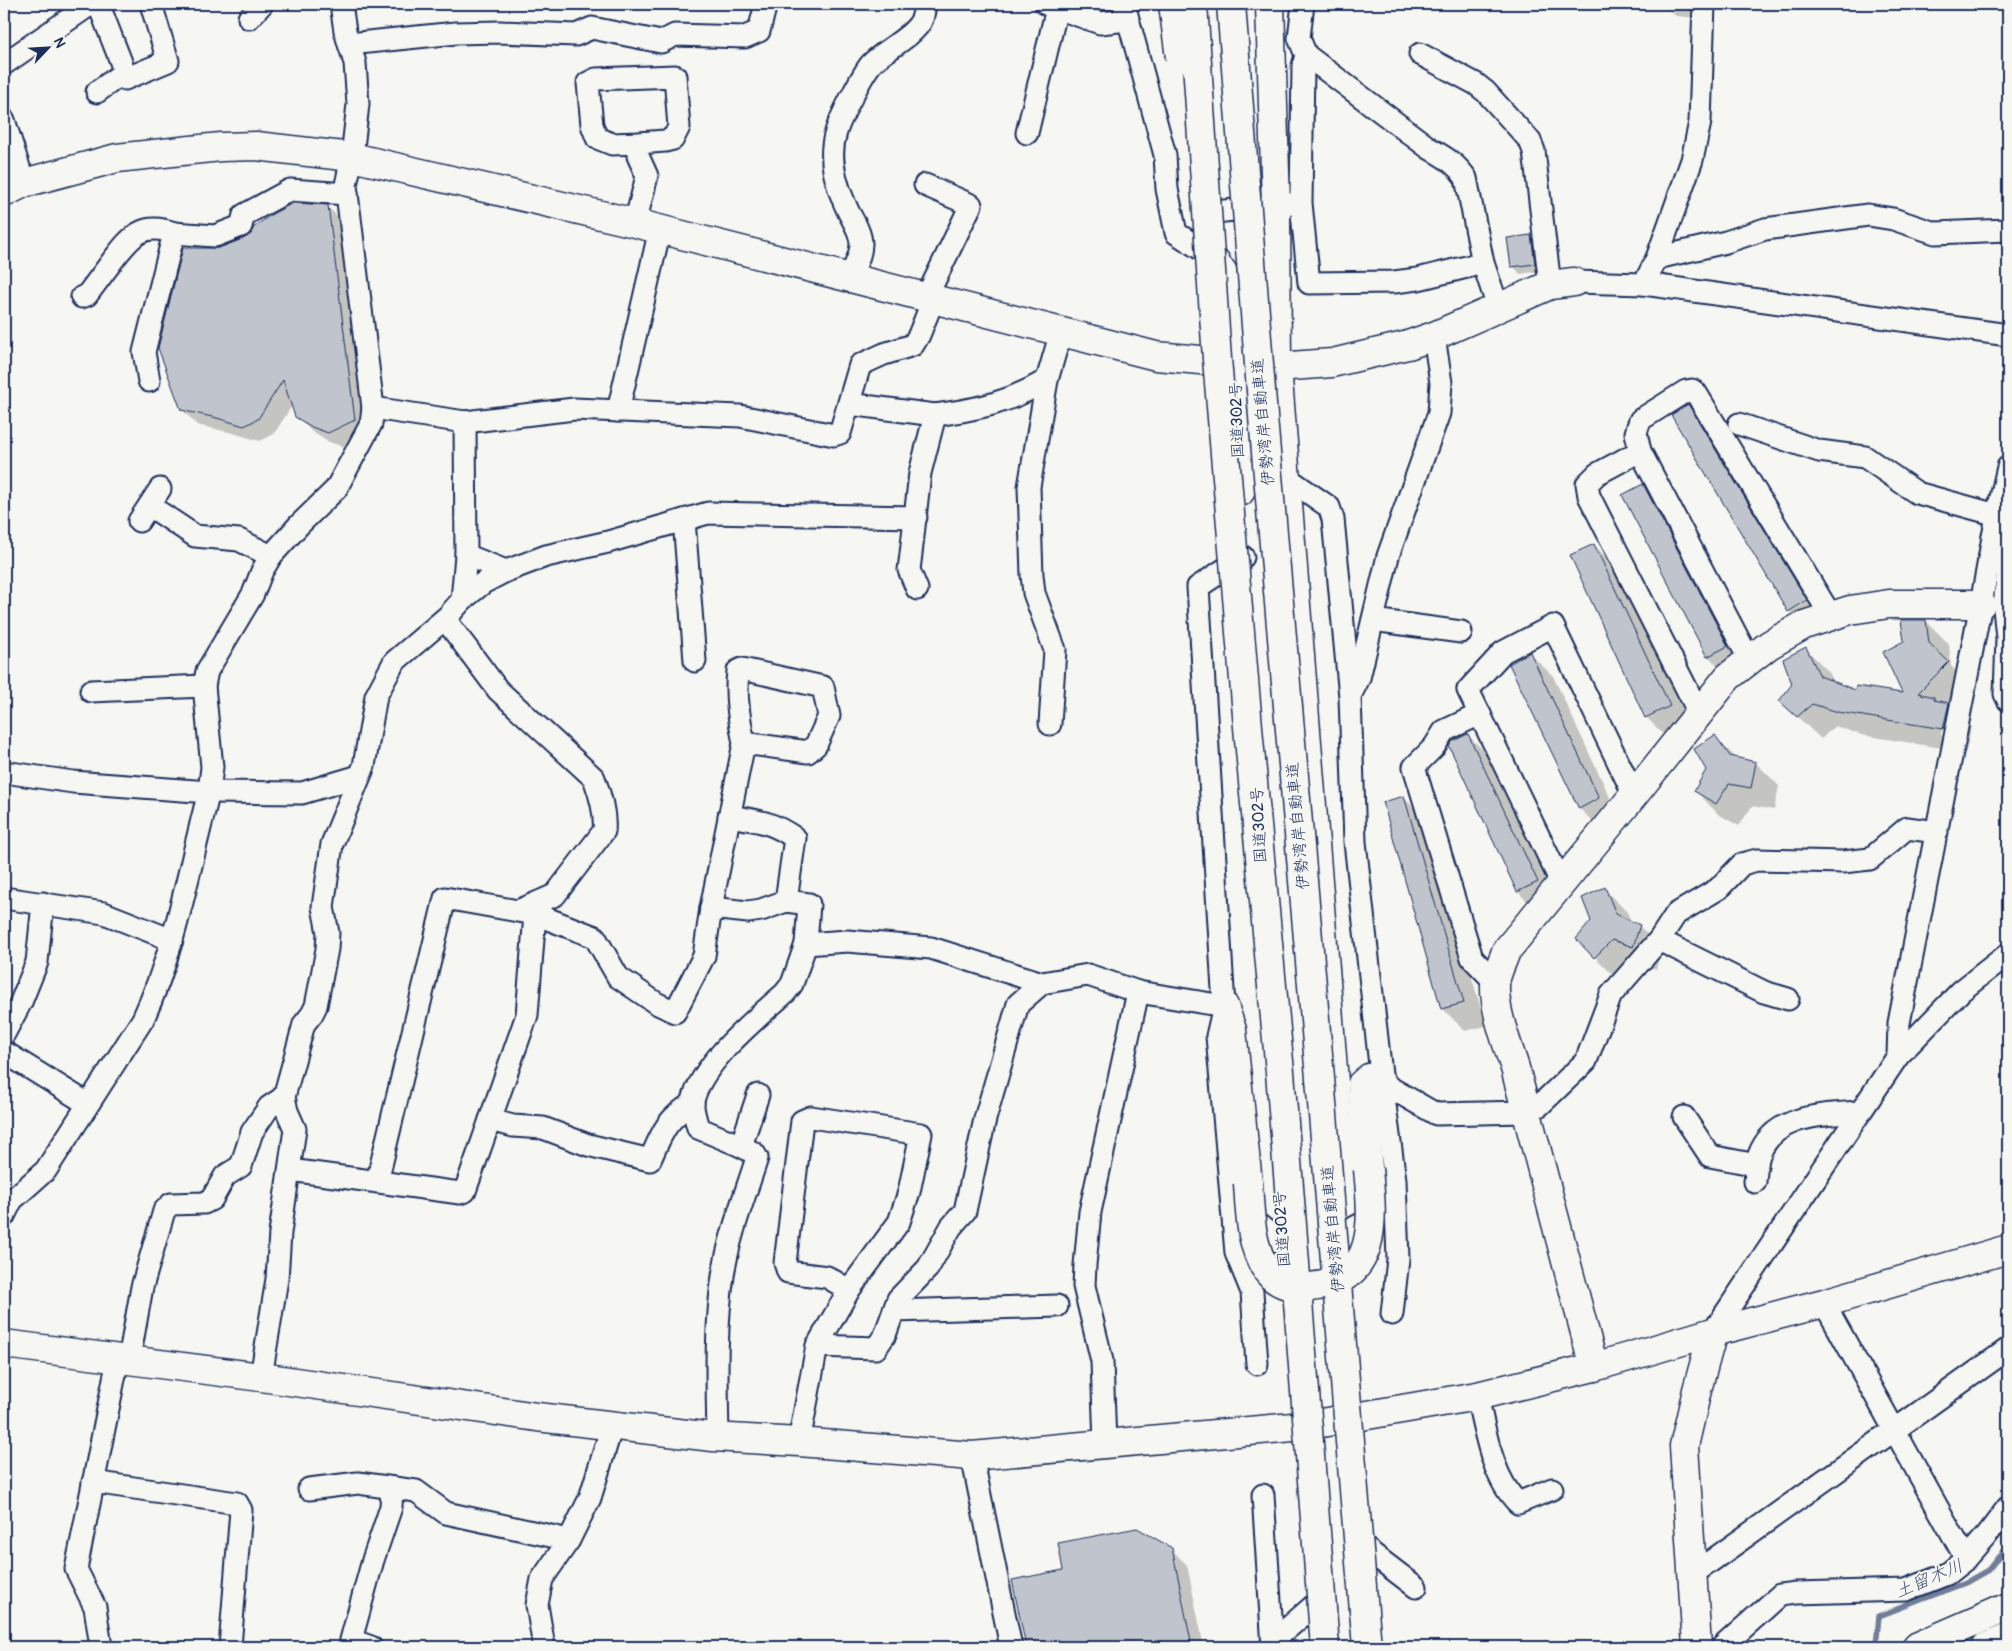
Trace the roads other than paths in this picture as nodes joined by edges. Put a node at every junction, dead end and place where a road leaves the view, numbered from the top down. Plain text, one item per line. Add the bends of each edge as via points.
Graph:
1 (90, 4) edge
2 (151, 4) edge
3 (341, 4) edge
4 (766, 4) edge
5 (925, 4) edge
6 (1173, 4) edge
7 (1188, 4) edge
8 (1193, 4) edge
9 (1231, 4) edge
10 (1248, 4) edge
11 (1270, 4) edge
12 (1303, 4) edge
13 (1704, 4) edge
14 (1052, 6) edge
15 (1126, 12) edge
16 (349, 44) junction
17 (1420, 54) dead end
18 (1306, 56) junction
19 (4, 64) edge
20 (123, 73) junction
21 (97, 92) dead end
22 (4, 120) edge
23 (1027, 133) dead end
24 (638, 143) junction
25 (352, 157) junction
26 (925, 185) dead end
27 (14, 188) edge
28 (347, 194) junction
29 (1288, 204) junction
30 (1214, 212) junction
31 (648, 226) junction
32 (2008, 230) edge
33 (174, 232) junction
34 (1657, 258) junction
35 (1221, 262) junction
36 (1483, 263) junction
37 (850, 277) junction
38 (1562, 283) junction
39 (1644, 284) junction
40 (82, 296) dead end
41 (930, 299) junction
42 (1498, 307) junction
43 (1061, 332) junction
44 (2008, 335) edge
45 (1434, 336) junction
46 (1226, 361) junction
47 (1277, 366) junction
48 (1047, 380) junction
49 (149, 381) dead end
50 (849, 404) junction
51 (373, 408) junction
52 (618, 411) junction
53 (935, 414) junction
54 (465, 422) junction
55 (1739, 424) dead end
56 (1264, 429) junction
57 (1640, 451) junction
58 (2008, 466) edge
59 (1286, 477) junction
60 (150, 505) dead end
61 (1997, 515) junction
62 (916, 517) junction
63 (684, 520) junction
64 (1993, 536) junction
65 (466, 554) junction
66 (270, 556) junction
67 (1243, 556) junction
68 (506, 571) junction
69 (917, 589) dead end
70 (462, 600) junction
71 (1982, 604) junction
72 (1830, 616) junction
73 (445, 619) junction
74 (1373, 620) junction
75 (1460, 632) dead end
76 (2008, 639) edge
77 (695, 661) dead end
78 (1750, 661) junction
79 (204, 686) junction
80 (91, 691) dead end
81 (1350, 697) junction
82 (2008, 700) edge
83 (1699, 713) junction
84 (1480, 714) junction
85 (1050, 724) dead end
86 (744, 743) junction
87 (4, 772) edge
88 (359, 776) junction
89 (209, 792) junction
90 (1634, 795) junction
91 (730, 816) junction
92 (1937, 832) junction
93 (1565, 879) junction
94 (4, 898) edge
95 (786, 901) junction
96 (44, 903) junction
97 (712, 908) junction
98 (526, 913) junction
99 (172, 940) junction
100 (1658, 940) junction
101 (806, 944) junction
102 (2008, 954) edge
103 (1495, 982) junction
104 (1042, 983) junction
105 (1138, 992) junction
106 (1788, 999) dead end
107 (1224, 1006) junction
108 (4, 1034) edge
109 (4, 1052) edge
110 (1898, 1056) junction
111 (1382, 1083) junction
112 (758, 1095) dead end
113 (284, 1097) junction
114 (693, 1103) junction
115 (88, 1104) junction
116 (1526, 1112) junction
117 (1860, 1112) junction
118 (1684, 1118) dead end
119 (490, 1120) junction
120 (741, 1146) junction
121 (290, 1170) junction
122 (1395, 1180) junction
123 (377, 1182) junction
124 (1240, 1193) junction
125 (1344, 1207) junction
126 (4, 1216) edge
127 (1281, 1243) junction
128 (2008, 1249) edge
129 (849, 1290) junction
130 (1824, 1303) junction
131 (1057, 1306) dead end
132 (894, 1311) junction
133 (1392, 1314) dead end
134 (1713, 1332) junction
135 (4, 1344) edge
136 (817, 1346) junction
137 (2008, 1349) edge
138 (123, 1360) junction
139 (1257, 1364) dead end
140 (1594, 1367) junction
141 (261, 1377) junction
142 (1477, 1396) junction
143 (1355, 1418) junction
144 (612, 1426) junction
145 (1304, 1426) junction
146 (1894, 1430) junction
147 (718, 1437) junction
148 (799, 1442) junction
149 (1105, 1444) junction
150 (972, 1456) junction
151 (93, 1482) junction
152 (392, 1488) junction
153 (309, 1489) dead end
154 (1552, 1489) dead end
155 (1263, 1495) dead end
156 (2008, 1507) edge
157 (569, 1540) junction
158 (1365, 1548) junction
159 (1966, 1559) junction
160 (1693, 1574) junction
161 (1416, 1587) dead end
162 (1319, 1601) junction
163 (2008, 1607) edge
164 (2008, 1638) edge
165 (1272, 1644) edge
166 (101, 1647) edge
167 (230, 1647) edge
168 (371, 1647) edge
169 (544, 1647) edge
170 (1011, 1647) edge
171 (1324, 1647) edge
172 (1366, 1647) edge
173 (1372, 1647) edge
174 (1697, 1647) edge
175 (1722, 1647) edge
176 (1916, 1647) edge
177 (1986, 1647) edge

1 - 19 street
1 - 20 street via 100,8
2 - 20 street via 168,61 125,79
3 - 16 street
4 - 16 street via 759,32 745,37 675,35 661,42 592,28 576,35 456,33
5 - 37 street via 922,19 915,28 865,72 836,132 832,158 835,174 861,245
6 - 46 main road, bridge
7 - 30 main road, 国道302号 via 1205,94
8 - 46 main road, bridge
9 - 56 main road, 伊勢湾岸自動車道, bridge
10 - 56 main road, bridge
11 - 29 main road
12 - 18 street via 1299,38
13 - 34 street via 1700,122 1692,160
14 - 15 street via 1100,23
14 - 23 street
15 - 35 street via 1165,155 1167,189 1176,233
16 - 25 street via 355,63 358,104
17 - 38 street via 1476,84 1530,141
18 - 29 street
18 - 36 street via 1460,168 1466,178
20 - 21 street
22 - 27 street
24 - 24 street via 612,144 597,138 592,125 588,83 675,76 679,127 673,139
24 - 31 street via 638,156 647,176
25 - 27 main road via 256,146 221,147 117,158
25 - 28 street
25 - 31 main road
26 - 41 street via 971,205
28 - 33 street via 290,190 244,215 241,226 215,236
28 - 51 street
29 - 30 street
29 - 36 street via 1309,283 1394,282
29 - 47 main road
30 - 35 main road, 国道302号
31 - 37 main road
31 - 52 street
32 - 34 street via 1935,233 1868,215 1765,229
33 - 40 street via 152,228 131,237 87,295
33 - 49 street via 144,352
34 - 39 street
35 - 46 main road, 国道302号
36 - 42 street
37 - 41 main road
38 - 39 street
38 - 42 main road
39 - 44 street
41 - 43 main road
41 - 50 street via 913,345 860,365
42 - 45 main road
43 - 46 main road via 1156,356
43 - 48 street
45 - 47 main road via 1332,363
45 - 74 street via 1441,383 1439,413 1388,556
46 - 47 main road
46 - 67 main road, 国道302号
46 - 171 main road, bridge via 1249,739 1280,1072
47 - 59 main road
48 - 53 street via 1024,394 979,409
48 - 85 street via 1030,487 1034,593 1055,650
50 - 52 street via 840,433 834,435 740,416
50 - 53 street
51 - 54 street
51 - 66 street via 371,424 336,489
52 - 54 street via 574,408
53 - 62 street via 920,473
54 - 65 street
55 - 61 street via 1819,451 1865,457 1917,493
56 - 172 main road, 伊勢湾岸自動車道, bridge
57 - 72 street via 1636,433 1640,420 1686,391 1696,393
57 - 78 street
57 - 83 street via 1597,474 1587,484 1589,496
58 - 61 street
59 - 81 street via 1329,507 1333,519
59 - 125 main road
60 - 66 street via 195,536 239,540
61 - 64 street
62 - 63 street via 708,513
62 - 69 street via 909,570
63 - 68 street via 546,556
63 - 77 street
64 - 71 street
64 - 76 street via 2003,545 2008,566 2004,608
65 - 68 street
65 - 70 street
66 - 79 street via 253,594 207,671
67 - 107 street via 1198,587
67 - 127 main road, 国道302号
68 - 70 street via 483,583
70 - 73 street
71 - 72 main road via 1888,604
71 - 92 street
72 - 78 main road via 1804,625
73 - 88 street via 394,662 376,696 364,766
73 - 98 street via 498,690 594,778 598,790 604,831 555,895
74 - 75 street
74 - 81 street via 1359,678
76 - 82 street via 2004,694
78 - 83 main road via 1728,677
79 - 80 street
79 - 89 street via 212,767
81 - 111 street via 1355,842
83 - 90 main road
84 - 90 street via 1468,690 1503,652 1553,626
84 - 93 street via 1558,874
84 - 103 street via 1444,731 1434,747 1414,767 1472,958
86 - 86 street via 736,682 738,671 742,669 822,687 829,716 816,745 808,752
86 - 91 street
87 - 89 street via 73,782
88 - 89 street via 302,793
88 - 113 street via 332,844 322,906 328,948 316,1006 304,1024
89 - 99 street
90 - 93 main road
91 - 95 street via 767,822 796,838
91 - 97 street
92 - 100 street via 1907,828 1870,859 1842,862 1757,860 1742,864 1718,889 1676,914
92 - 110 street via 1899,1023
93 - 103 main road via 1506,951
94 - 96 street
95 - 97 street via 748,912
95 - 101 street via 810,904
96 - 99 street via 104,913
96 - 108 street via 37,962
97 - 98 street via 704,956 675,1012 618,977 595,938
98 - 119 street via 527,1015
98 - 123 street via 445,898
99 - 115 street via 143,1019
100 - 106 street via 1764,992
100 - 116 street via 1611,995 1586,1061 1540,1105
101 - 104 street via 847,940 931,948
101 - 114 street via 792,984 724,1050 699,1085
102 - 110 street via 1961,991
103 - 116 main road via 1503,1032
104 - 105 street via 1088,975
104 - 132 street via 1018,1004 985,1119 965,1211 951,1227 928,1268 898,1299
105 - 107 street
105 - 149 street via 1090,1212 1085,1265 1084,1286 1102,1362
107 - 124 main road via 1232,1030
109 - 115 street
110 - 117 street
111 - 116 street via 1436,1114
111 - 122 street
111 - 124 main road, bridge via 1369,1078 1362,1084 1370,1233 1353,1272 1327,1285 1292,1287 1280,1282 1268,1271 1258,1254
112 - 120 street
113 - 121 street via 286,1111 295,1129
113 - 138 street via 269,1107 252,1132 241,1166 225,1176 212,1199 204,1203 171,1204 164,1211
114 - 119 street via 665,1126 650,1160 588,1145 544,1128 513,1126
114 - 120 street via 698,1128
115 - 126 street via 46,1170 12,1200
116 - 140 main road
117 - 118 street via 1797,1120 1772,1133 1758,1156 1756,1174 1710,1156
117 - 134 street
119 - 123 street via 464,1191
120 - 147 street via 754,1152 757,1158 729,1246 723,1277
121 - 123 street
121 - 141 street
122 - 125 street
122 - 133 street via 1398,1260
124 - 127 street
124 - 139 street via 1236,1252 1252,1292
125 - 143 main road
127 - 145 main road, 国道302号
128 - 130 main road
129 - 129 street via 899,1222 921,1134 811,1117 802,1121 785,1263 788,1272 827,1277
129 - 136 street
130 - 134 main road
130 - 146 street
131 - 132 street
132 - 136 street via 886,1335 876,1348
134 - 140 main road
134 - 160 main road via 1684,1446
135 - 138 main road
136 - 148 street
137 - 146 street
138 - 141 main road
138 - 151 street
140 - 142 main road
141 - 144 main road
142 - 143 main road
142 - 154 street via 1489,1448 1511,1496 1518,1503
143 - 145 main road
143 - 158 main road
144 - 147 main road
144 - 157 street via 590,1498
145 - 149 main road
145 - 162 main road, 国道302号
146 - 159 street
146 - 160 street
147 - 148 main road
148 - 150 main road
149 - 150 main road
150 - 170 street
151 - 166 street via 76,1569 95,1607
151 - 167 street via 237,1503 241,1516
152 - 153 street via 358,1483
152 - 157 street via 416,1491 446,1513
152 - 168 street via 391,1507 351,1640
155 - 165 street
156 - 159 street
157 - 169 street via 542,1579 537,1605
158 - 161 street
158 - 173 main road
159 - 175 street via 1946,1574 1906,1590 1780,1595
160 - 174 main road
162 - 165 street
162 - 171 main road, 国道302号
163 - 176 main road
164 - 177 main road

